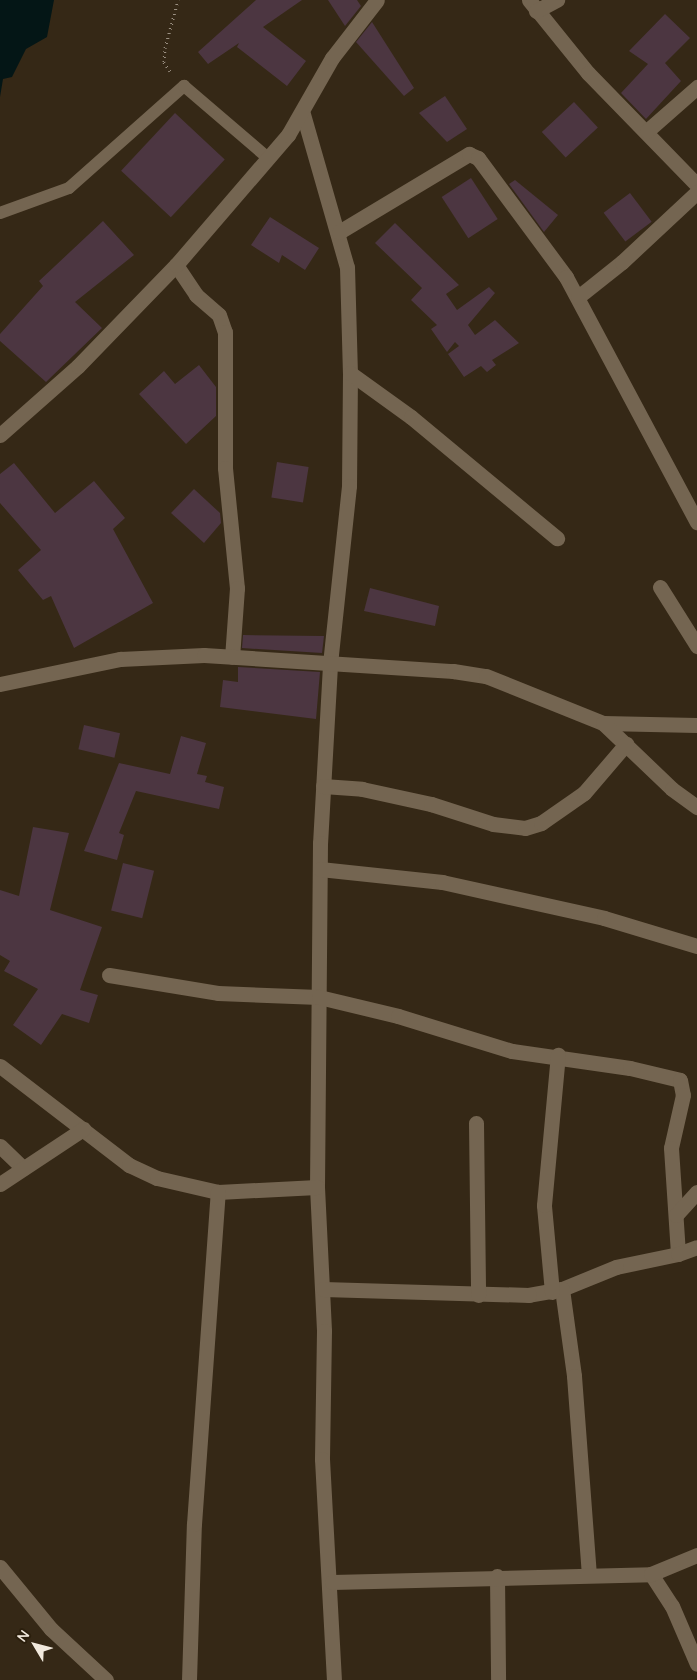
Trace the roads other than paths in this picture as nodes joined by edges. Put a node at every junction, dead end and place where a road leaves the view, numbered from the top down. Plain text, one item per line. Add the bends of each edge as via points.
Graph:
1 (377, 0) edge
2 (557, 0) edge
3 (532, 6) edge
4 (697, 87) edge
5 (303, 114) junction
6 (647, 131) junction
7 (268, 158) junction
8 (697, 185) edge
9 (697, 192) edge
10 (0, 213) edge
11 (339, 232) junction
12 (176, 266) junction
13 (578, 297) junction
14 (350, 373) junction
15 (0, 436) edge
16 (697, 522) edge
17 (557, 538) dead end
18 (660, 587) dead end
19 (697, 646) edge
20 (232, 657) junction
21 (330, 665) junction
22 (0, 684) edge
23 (603, 722) junction
24 (697, 725) edge
25 (626, 744) junction
26 (322, 786) junction
27 (697, 807) edge
28 (320, 869) junction
29 (697, 946) edge
30 (109, 975) dead end
31 (319, 997) junction
32 (558, 1055) junction
33 (0, 1066) edge
34 (476, 1123) dead end
35 (83, 1129) junction
36 (0, 1146) edge
37 (23, 1168) junction
38 (0, 1184) edge
39 (317, 1187) junction
40 (218, 1192) junction
41 (697, 1192) edge
42 (676, 1215) junction
43 (697, 1247) edge
44 (678, 1254) junction
45 (323, 1290) junction
46 (557, 1291) junction
47 (478, 1295) junction
48 (697, 1555) edge
49 (0, 1567) edge
50 (588, 1574) junction
51 (651, 1574) junction
52 (497, 1576) junction
53 (332, 1582) junction
54 (697, 1664) edge
55 (106, 1680) edge
56 (189, 1680) edge
57 (334, 1680) edge
58 (498, 1680) edge

1 - 5 street via 332,58
2 - 3 street
3 - 6 street via 588,74
4 - 6 street
5 - 7 street
5 - 11 street
6 - 8 street
7 - 10 lane via 184,86 64,192
7 - 12 street
9 - 13 street via 622,262
11 - 13 street via 472,154 482,161 506,200 554,259
11 - 14 street via 347,267
12 - 15 street via 78,366
12 - 20 street via 196,295 219,315 225,332 225,468 237,588
13 - 16 street
14 - 17 street via 411,416
14 - 21 street via 349,486
18 - 19 street
20 - 21 street
20 - 22 street via 120,659
21 - 23 street via 453,671 486,676
21 - 26 street
23 - 24 street
23 - 25 street
25 - 26 street via 584,794 541,823 525,828 493,824 431,804 362,789
25 - 27 street via 672,789
26 - 28 street
28 - 29 street via 442,882 604,918
28 - 31 street
30 - 31 street via 218,993
31 - 32 street via 398,1016 512,1051
31 - 39 street
32 - 42 street via 680,1080 683,1095 672,1148
32 - 46 street via 544,1205
33 - 35 street
34 - 47 street
35 - 37 street
35 - 40 street via 142,1172 172,1183
36 - 37 street
37 - 38 street
39 - 40 street
39 - 45 street
40 - 56 street via 194,1524
41 - 42 street
42 - 44 street
43 - 44 street
44 - 46 street via 616,1267
45 - 47 street
45 - 53 street via 322,1459
46 - 47 street
46 - 50 street via 574,1376
48 - 51 street
49 - 55 street via 50,1629
50 - 51 street
50 - 52 street
51 - 54 street via 672,1606
52 - 53 street
52 - 58 street
53 - 57 street

